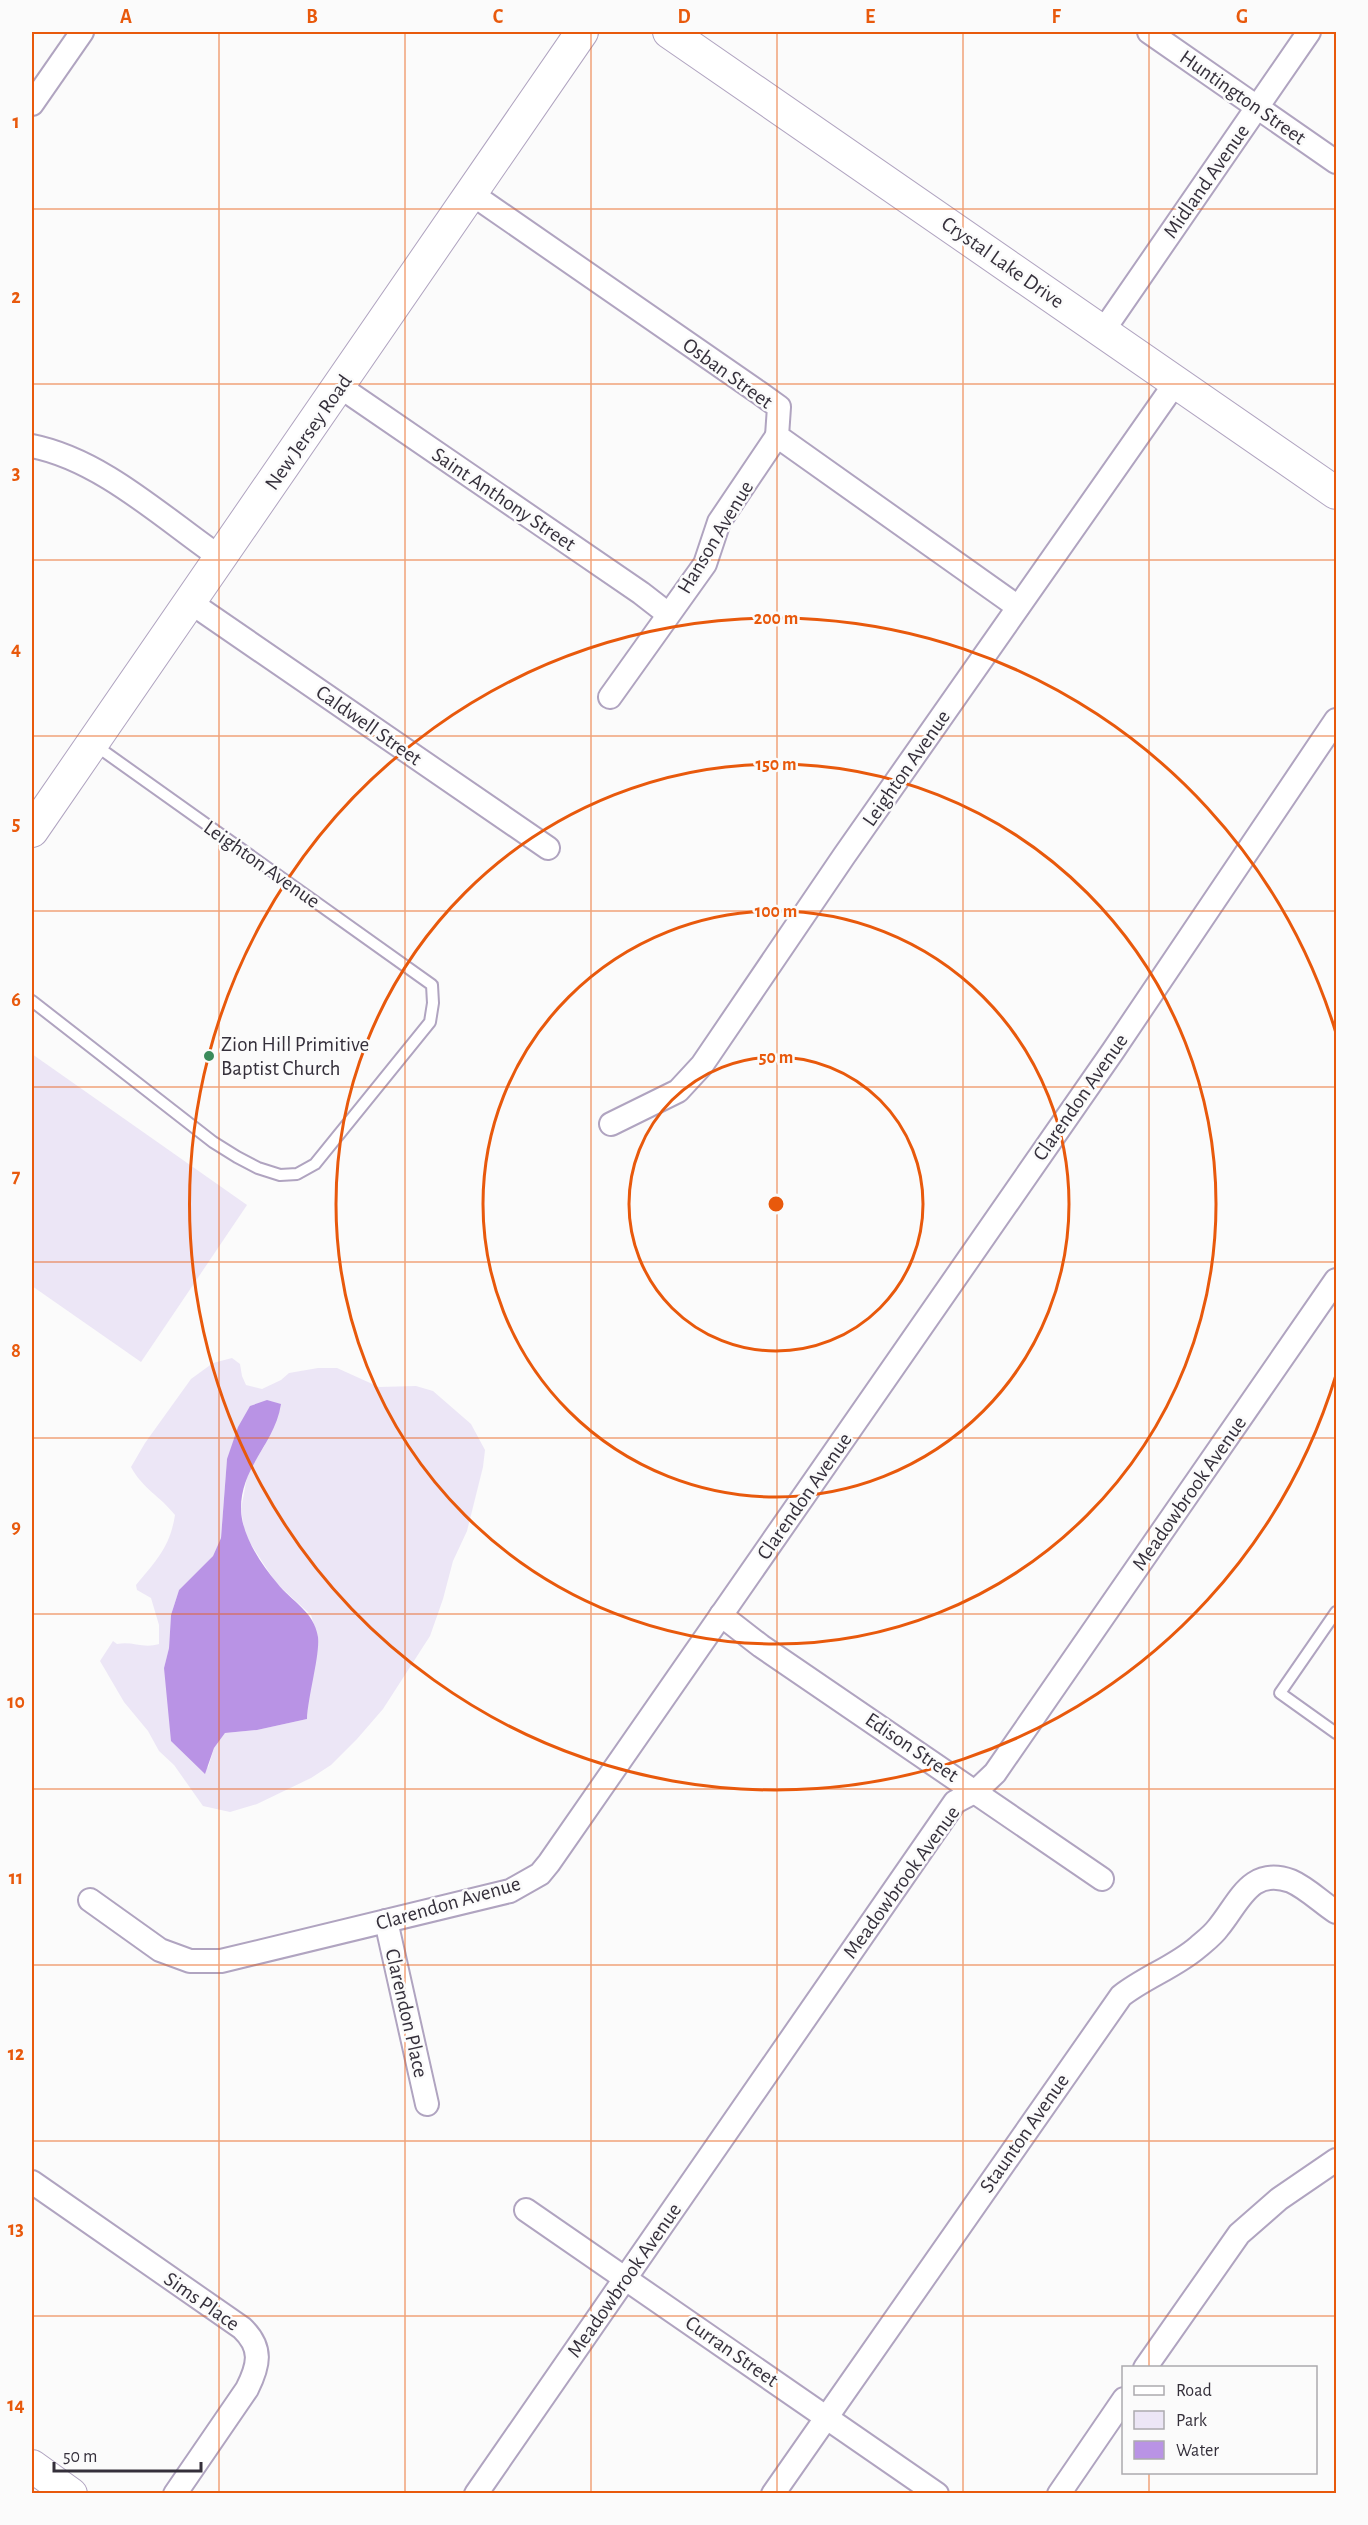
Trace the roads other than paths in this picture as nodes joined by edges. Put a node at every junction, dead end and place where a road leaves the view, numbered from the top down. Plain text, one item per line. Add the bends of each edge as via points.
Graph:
1 (82, 32) edge
2 (582, 32) edge
3 (669, 32) edge
4 (1149, 32) edge
5 (1309, 32) edge
6 (32, 104) edge
7 (1257, 107) junction
8 (1336, 162) edge
9 (472, 194) junction
10 (1103, 331) junction
11 (1176, 382) junction
12 (339, 386) junction
13 (777, 436) junction
14 (32, 446) edge
15 (1336, 493) edge
16 (220, 558) junction
17 (190, 602) junction
18 (1018, 607) junction
19 (668, 614) junction
20 (610, 697) dead end
21 (1336, 720) edge
22 (92, 743) junction
23 (32, 830) edge
24 (548, 848) dead end
25 (32, 1001) edge
26 (610, 1124) dead end
27 (1336, 1280) edge
28 (1336, 1614) edge
29 (721, 1615) junction
30 (1336, 1733) edge
31 (976, 1791) junction
32 (1102, 1879) dead end
33 (90, 1900) dead end
34 (1336, 1912) edge
35 (386, 1921) junction
36 (427, 2104) dead end
37 (1336, 2160) edge
38 (32, 2182) edge
39 (526, 2210) dead end
40 (625, 2278) junction
41 (1146, 2366) edge
42 (1122, 2402) edge
43 (827, 2418) junction
44 (32, 2466) edge
45 (71, 2493) edge
46 (175, 2493) edge
47 (476, 2493) edge
48 (773, 2493) edge
49 (937, 2493) edge
50 (1059, 2493) edge

1 - 6 street
2 - 9 street, New Jersey Road
3 - 10 street, Crystal Lake Drive
4 - 7 street, Huntington Street
5 - 7 street, Midland Avenue
7 - 8 street, Huntington Street
7 - 10 street, Midland Avenue
9 - 12 street, New Jersey Road
9 - 13 street, Osban Street via 779,407
10 - 11 street, Crystal Lake Drive
11 - 15 street, Crystal Lake Drive
11 - 18 street, Leighton Avenue
12 - 16 street, New Jersey Road
12 - 19 street, Saint Anthony Street
13 - 18 street, Osban Street
13 - 19 street, Hanson Avenue via 719,522 705,564
14 - 16 street via 74,458 111,480
16 - 17 street, New Jersey Road
17 - 22 street, New Jersey Road
17 - 24 street, Caldwell Street
18 - 26 street, Leighton Avenue via 702,1065 678,1090
19 - 20 street, Hanson Avenue
21 - 29 street, Clarendon Avenue via 1107,1060
22 - 23 street, New Jersey Road
22 - 25 lane, Leighton Avenue via 432,985 430,1022 315,1164 297,1174 280,1175 258,1168 213,1142
27 - 31 street, Meadowbrook Avenue via 1002,1764
28 - 30 lane via 1280,1693
29 - 31 street, Edison Street via 760,1646
29 - 35 street, Clarendon Avenue via 540,1874 510,1891
31 - 32 street, Edison Street
31 - 40 street, Meadowbrook Avenue via 955,1802
33 - 35 street, Clarendon Avenue via 159,1950 190,1961 221,1961
34 - 43 street, Staunton Avenue via 1293,1882 1276,1877 1260,1880 1245,1890 1218,1928 1198,1947 1121,1996
35 - 36 street, Clarendon Place
37 - 41 street via 1279,2199 1239,2234
38 - 46 street, Sims Place via 252,2338 256,2370 248,2389
39 - 40 street, Curran Street
40 - 43 street, Curran Street
40 - 47 street, Meadowbrook Avenue
42 - 50 street
43 - 48 street, Staunton Avenue
43 - 49 street, Curran Street
44 - 45 street

